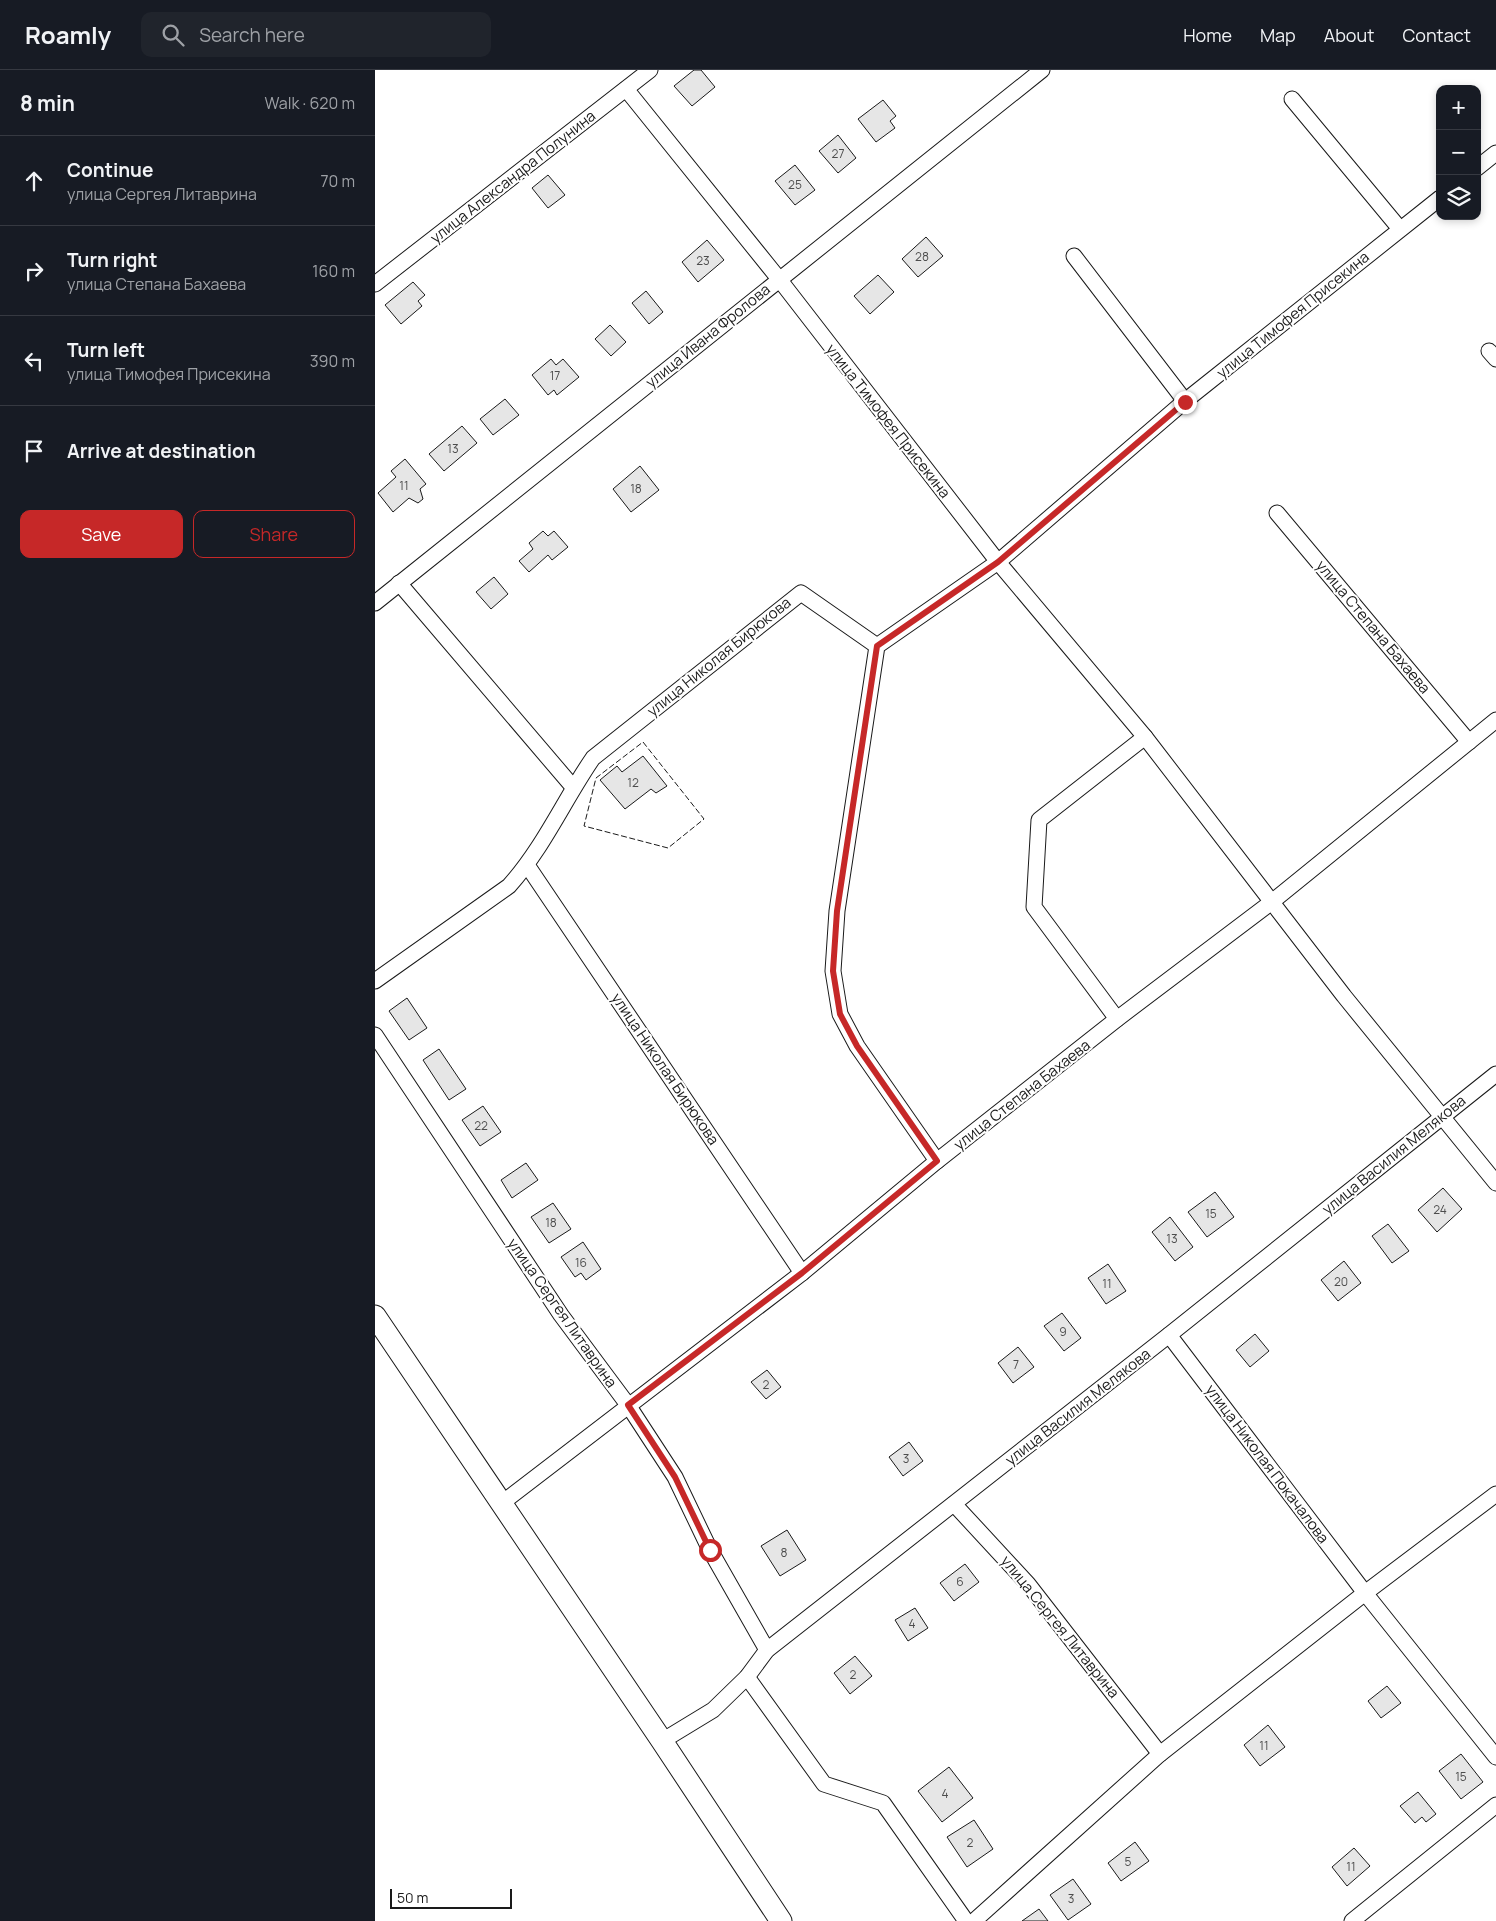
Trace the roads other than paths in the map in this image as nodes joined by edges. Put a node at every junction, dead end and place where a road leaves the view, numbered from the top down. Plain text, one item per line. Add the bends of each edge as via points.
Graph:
1 (650, 70) edge
2 (1042, 70) edge
3 (626, 89) junction
4 (1292, 99) dead end
5 (1496, 153) edge
6 (1481, 165) edge
7 (1436, 201) edge
8 (1400, 229) junction
9 (1074, 256) dead end
10 (779, 279) junction
11 (375, 284) edge
12 (1185, 402) junction
13 (1277, 513) dead end
14 (998, 562) junction
15 (399, 583) junction
16 (375, 603) edge
17 (877, 646) junction
18 (1496, 720) edge
19 (1145, 736) junction
20 (1469, 742) junction
21 (573, 787) junction
22 (527, 865) junction
23 (1273, 901) junction
24 (375, 981) edge
25 (1117, 1019) junction
26 (375, 1035) edge
27 (1496, 1074) edge
28 (1443, 1115) junction
29 (937, 1161) junction
30 (1496, 1183) edge
31 (802, 1273) junction
32 (375, 1316) edge
33 (1169, 1335) junction
34 (628, 1405) junction
35 (1496, 1494) edge
36 (502, 1503) junction
37 (954, 1504) junction
38 (1365, 1593) junction
39 (767, 1650) junction
40 (747, 1677) junction
41 (662, 1741) junction
42 (1160, 1754) junction
43 (1496, 1757) edge
44 (1496, 1805) edge
45 (781, 1921) edge
46 (966, 1921) edge
47 (974, 1921) edge
48 (1352, 1921) edge

1 - 3 street, улица Александра Полунина
2 - 10 street, улица Ивана Фролова
3 - 10 street, улица Тимофея Присекина
3 - 11 street, улица Александра Полунина
4 - 8 street
5 - 6 street
7 - 8 street, улица Тимофея Присекина
8 - 12 street, улица Тимофея Присекина
9 - 12 street
10 - 14 street, улица Тимофея Присекина
10 - 15 street, улица Ивана Фролова
12 - 14 street, улица Тимофея Присекина
13 - 20 street, улица Степана Бахаева
14 - 17 street, улица Тимофея Присекина
14 - 19 street
15 - 16 street, улица Ивана Фролова
15 - 21 street
17 - 21 street, улица Николая Бирюкова via 801,593 593,758
17 - 29 street via 837,911 833,971 840,1014 857,1046
18 - 20 street, улица Степана Бахаева
19 - 23 street
19 - 25 street via 1039,820 1034,907
20 - 23 street, улица Степана Бахаева
21 - 22 street, улица Николая Бирюкова
22 - 24 street, улица Николая Бирюкова via 509,886
22 - 31 street, улица Николая Бирюкова
23 - 25 street, улица Степана Бахаева
23 - 28 street via 1344,996
25 - 29 street, улица Степана Бахаева
26 - 34 street, улица Сергея Литаврина via 561,1315
27 - 28 street, улица Василия Мелякова
28 - 30 street
28 - 33 street, улица Василия Мелякова
29 - 31 street, улица Степана Бахаева
31 - 34 street, улица Степана Бахаева
32 - 36 main road
33 - 37 street, улица Василия Мелякова
33 - 38 street, улица Николая Покачалова
34 - 36 street, улица Степана Бахаева
34 - 39 street, улица Сергея Литаврина via 675,1477 710,1550
35 - 38 street
36 - 41 main road
37 - 39 street, улица Василия Мелякова
37 - 42 street, улица Сергея Литаврина via 1028,1584
38 - 42 street
38 - 43 street, улица Николая Покачалова
39 - 40 street, улица Василия Мелякова
40 - 41 street, улица Василия Мелякова via 713,1710
40 - 46 street via 824,1784 883,1803
41 - 45 main road
42 - 47 street
44 - 48 street

